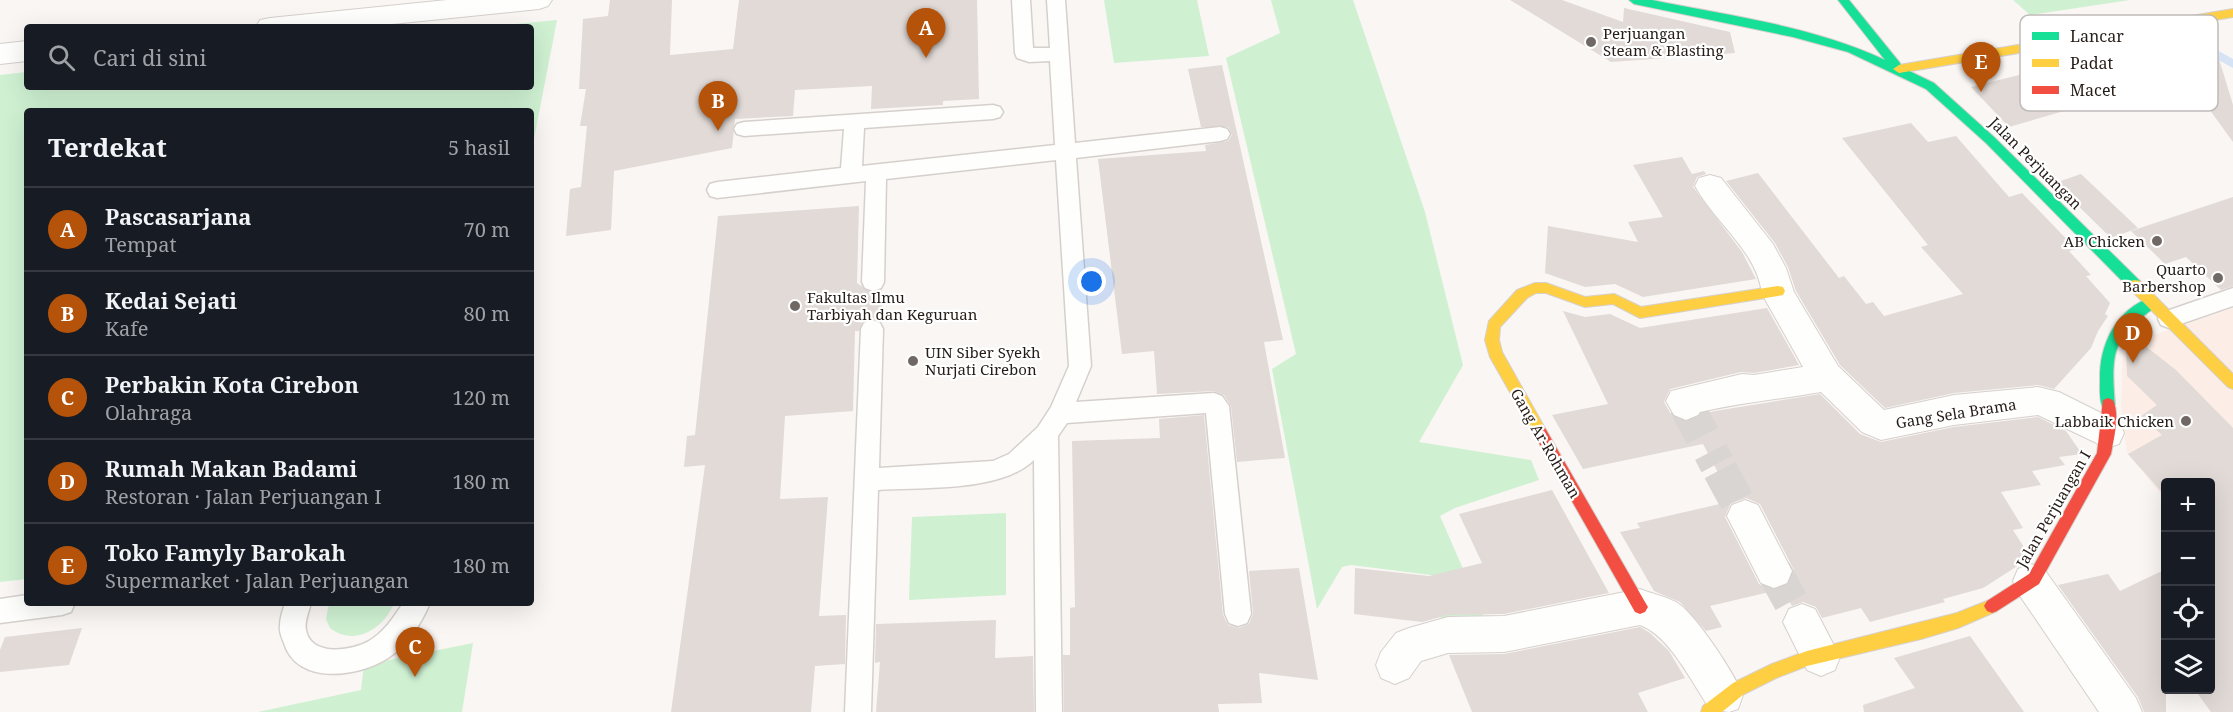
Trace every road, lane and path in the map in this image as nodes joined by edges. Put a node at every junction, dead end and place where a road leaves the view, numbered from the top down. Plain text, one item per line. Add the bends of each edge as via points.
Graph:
1 (539, 0) edge
2 (1022, 0) edge
3 (1056, 0) edge
4 (1634, 0) edge
5 (1843, 0) edge
6 (2233, 13) edge
7 (2218, 16) edge
8 (300, 24) edge
9 (2020, 49) edge
10 (24, 51) edge
11 (0, 54) edge
12 (1059, 54) junction
13 (1899, 69) junction
14 (993, 112) dead end
15 (854, 121) junction
16 (744, 129) dead end
17 (1220, 134) dead end
18 (1066, 152) junction
19 (876, 174) junction
20 (852, 176) junction
21 (1710, 186) dead end
22 (717, 190) dead end
23 (873, 282) dead end
24 (1778, 291) junction
25 (2233, 297) edge
26 (2152, 303) junction
27 (2169, 319) junction
28 (872, 329) dead end
29 (1827, 377) junction
30 (2233, 383) edge
31 (1686, 405) dead end
32 (1060, 412) junction
33 (2107, 433) junction
34 (1046, 434) junction
35 (866, 480) junction
36 (1745, 516) tunnel mouth
37 (1774, 571) tunnel mouth
38 (2031, 581) junction
39 (39, 606) edge
40 (297, 606) edge
41 (416, 606) edge
42 (1640, 607) junction
43 (0, 611) edge
44 (1238, 614) dead end
45 (1802, 622) tunnel mouth
46 (1821, 657) junction
47 (1395, 665) dead end
48 (1717, 704) edge
49 (858, 712) edge
50 (1049, 712) edge
51 (2122, 712) edge

1 - 8 street
2 - 12 lane via 1024,53
3 - 12 lane
4 - 13 street, Jalan Perjuangan via 1793,33 1852,49
5 - 13 street
6 - 7 street
9 - 13 street
10 - 11 street
12 - 18 lane
13 - 26 street, Jalan Perjuangan via 1930,86 1964,115
14 - 15 lane
15 - 16 lane
15 - 20 lane
17 - 18 lane
18 - 19 lane
18 - 32 lane via 1080,366
19 - 20 lane
19 - 23 lane
20 - 22 lane
21 - 24 street, Gang Sela Brama via 1765,260 1779,284
24 - 29 street, Gang Sela Brama
24 - 42 street, Gang Ar-Rohman via 1640,313 1614,298 1585,302 1535,288 1522,294 1494,325 1495,354
25 - 27 lane
26 - 27 street, Jalan Perjuangan
26 - 33 street, Jalan Perjuangan I via 2131,313 2118,325 2109,342 2105,376
27 - 30 street, Jalan Perjuangan
28 - 35 lane
29 - 31 street via 1742,388 1683,401
29 - 33 street, Gang Sela Brama via 1874,422 1881,424 2038,400
32 - 34 lane
32 - 44 lane via 1214,403 1217,406
33 - 38 street, Jalan Perjuangan I via 2104,454
34 - 35 lane via 1017,461 995,471
34 - 50 lane
35 - 49 lane
36 - 37 street
38 - 46 street, Jalan Perjuangan I via 2022,590 1966,618
38 - 51 street
39 - 43 lane
40 - 41 lane via 293,634 302,652 320,662 343,664 369,657 392,641 410,621
42 - 47 street via 1504,634 1448,635 1409,646
42 - 48 street via 1665,615 1678,628
45 - 46 street
46 - 48 street, Jalan Perjuangan I via 1753,680

